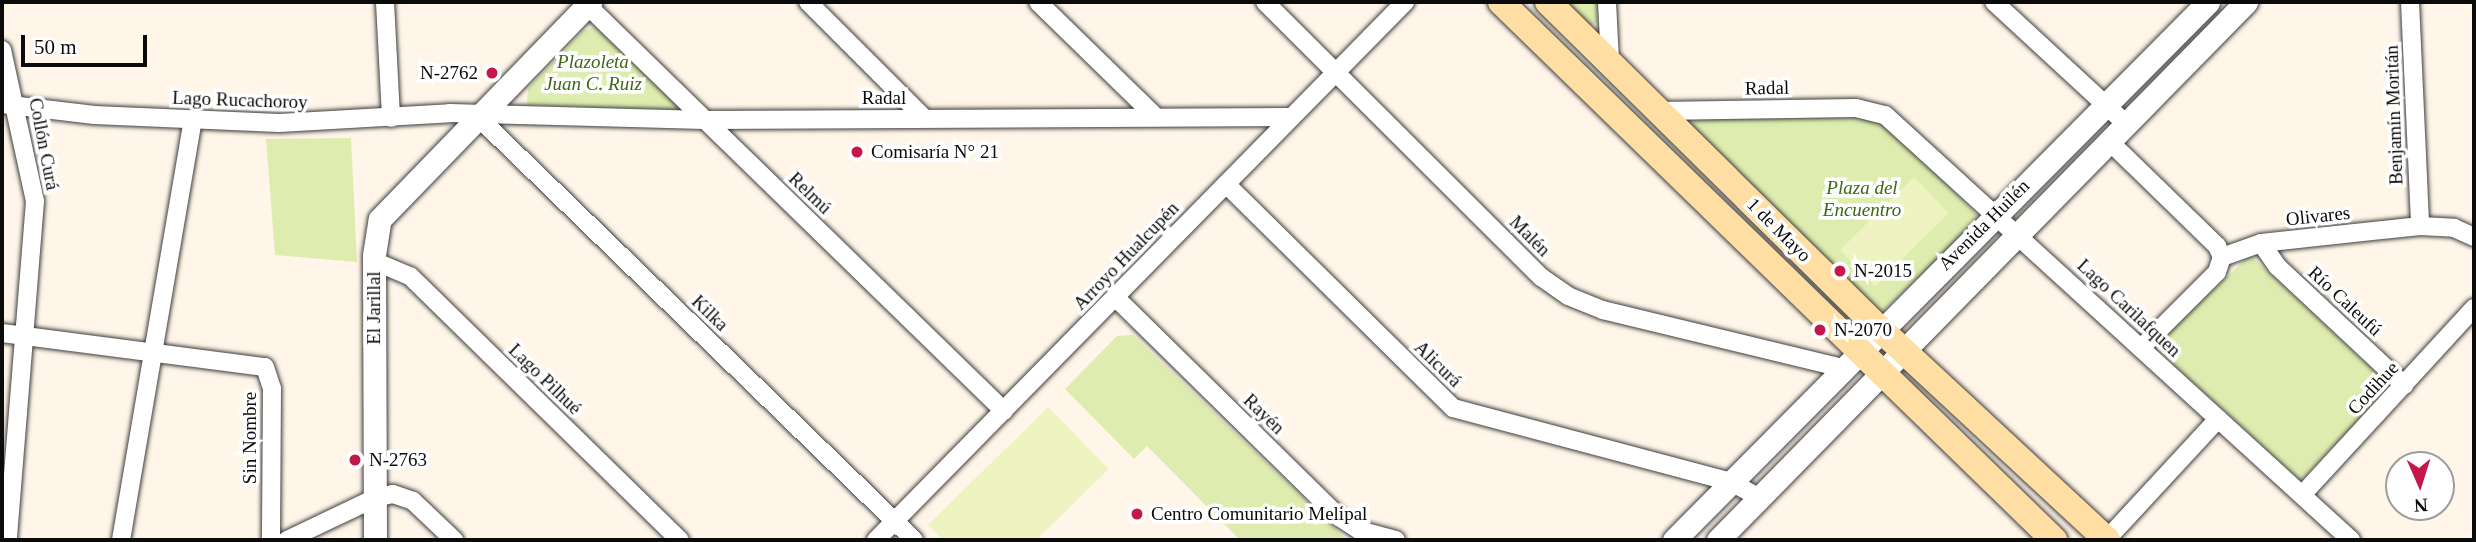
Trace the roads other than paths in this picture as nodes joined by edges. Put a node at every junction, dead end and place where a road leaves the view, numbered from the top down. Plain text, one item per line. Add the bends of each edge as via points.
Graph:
1 (385, 2) edge
2 (808, 2) edge
3 (1038, 2) edge
4 (1265, 2) edge
5 (1405, 2) edge
6 (1501, 2) edge
7 (1548, 2) edge
8 (1607, 2) edge
9 (1994, 2) edge
10 (2208, 2) edge
11 (2410, 2) edge
12 (588, 3) edge
13 (2236, 5) edge
14 (2, 50) edge
15 (1609, 62) junction
16 (1335, 72) junction
17 (2105, 104) junction
18 (9, 105) edge
19 (1658, 111) junction
20 (1876, 111) joint
21 (477, 116) junction
22 (1156, 117) junction
23 (1292, 117) junction
24 (391, 118) junction
25 (924, 118) junction
26 (193, 120) junction
27 (705, 120) junction
28 (2126, 124) junction
29 (2109, 141) junction
30 (1226, 184) junction
31 (1993, 216) junction
32 (2420, 226) junction
33 (2018, 234) junction
34 (2474, 237) edge
35 (2261, 243) junction
36 (2222, 257) junction
37 (374, 261) junction
38 (1115, 298) junction
39 (2474, 308) edge
40 (1880, 329) junction
41 (2, 333) edge
42 (26, 336) junction
43 (2141, 348) junction
44 (154, 350) junction
45 (1904, 351) junction
46 (1851, 359) junction
47 (1882, 373) junction
48 (2404, 385) junction
49 (1004, 411) junction
50 (2218, 419) junction
51 (1731, 482) junction
52 (2302, 495) junction
53 (375, 498) junction
54 (1759, 498) junction
55 (895, 522) junction
56 (8, 540) edge
57 (121, 540) edge
58 (271, 540) edge
59 (287, 540) edge
60 (375, 540) edge
61 (454, 540) edge
62 (680, 540) edge
63 (876, 540) edge
64 (914, 540) edge
65 (1396, 540) edge
66 (1674, 540) edge
67 (1718, 540) edge
68 (2054, 540) edge
69 (2106, 540) edge
70 (2351, 540) edge

1 - 24 street
2 - 25 street
3 - 22 street
4 - 16 street, Malén
5 - 16 street, Arroyo Hualcupén
6 - 46 main road, 1 de Mayo
7 - 15 main road, 1 de Mayo
8 - 15 street
9 - 17 street
10 - 17 street, Avenida Huilén
11 - 32 street, Benjamín Moritán
12 - 21 street, El Jarillal
12 - 27 street, Relmú
13 - 28 street, Avenida Huilén
14 - 18 street, Collón Curá
15 - 19 main road, 1 de Mayo
16 - 23 street, Arroyo Hualcupén
16 - 46 street, Malén via 1541,277 1568,296 1603,310
17 - 28 street
17 - 31 street, Avenida Huilén
18 - 26 street, Lago Rucachoroy
18 - 42 street, Collón Curá via 35,201
19 - 20 street, Radal
19 - 40 main road, 1 de Mayo
20 - 31 street, Lago Carilafquen
21 - 24 street, Lago Rucachoroy via 436,113
21 - 27 street, Radal
21 - 37 street, El Jarillal via 387,208 376,230
21 - 55 street, Kilka
22 - 23 street, Radal
22 - 25 street, Radal
23 - 30 street, Arroyo Hualcupén
24 - 26 street, Lago Rucachoroy via 309,123
25 - 27 street, Radal
26 - 44 street
27 - 49 street, Relmú
28 - 29 street, Avenida Huilén
29 - 33 street, Avenida Huilén
29 - 36 street via 2217,246
30 - 38 street, Arroyo Hualcupén
30 - 51 street, Alicurá via 1453,408
31 - 33 street, Lago Carilafquen
31 - 40 street, Avenida Huilén
32 - 34 street, Olivares via 2454,228
32 - 35 street, Olivares
33 - 43 street, Lago Carilafquen
33 - 45 street, Avenida Huilén
35 - 36 street, Olivares
35 - 48 street, Río Caleufú via 2278,267
36 - 43 street via 2217,272
37 - 53 street, El Jarillal
37 - 62 street, Lago Pilhué via 410,276
38 - 49 street, Arroyo Hualcupén
38 - 65 street, Rayén via 1339,517 1359,530
39 - 48 street, Codihue
40 - 45 main road, 1 de Mayo
40 - 46 street, Avenida Huilén
41 - 42 street, Sin Nombre
42 - 44 street, Sin Nombre
42 - 56 street, Collón Curá
43 - 50 street, Lago Carilafquen
44 - 57 street
44 - 58 street, Sin Nombre via 258,363 270,373
45 - 47 street, Avenida Huilén
45 - 69 main road, 1 de Mayo
46 - 47 main road, 1 de Mayo
46 - 51 street, Avenida Huilén
47 - 54 street, Avenida Huilén
47 - 68 main road, 1 de Mayo
48 - 52 street, Codihue
49 - 55 street, Arroyo Hualcupén
50 - 52 street, Lago Carilafquen
50 - 69 street
51 - 54 street, Alicurá
51 - 66 street, Avenida Huilén
52 - 70 street, Lago Carilafquen
53 - 59 street
53 - 60 street, El Jarillal
53 - 61 street via 407,496
54 - 67 street, Avenida Huilén
55 - 63 street, Arroyo Hualcupén
55 - 64 street, Kilka

